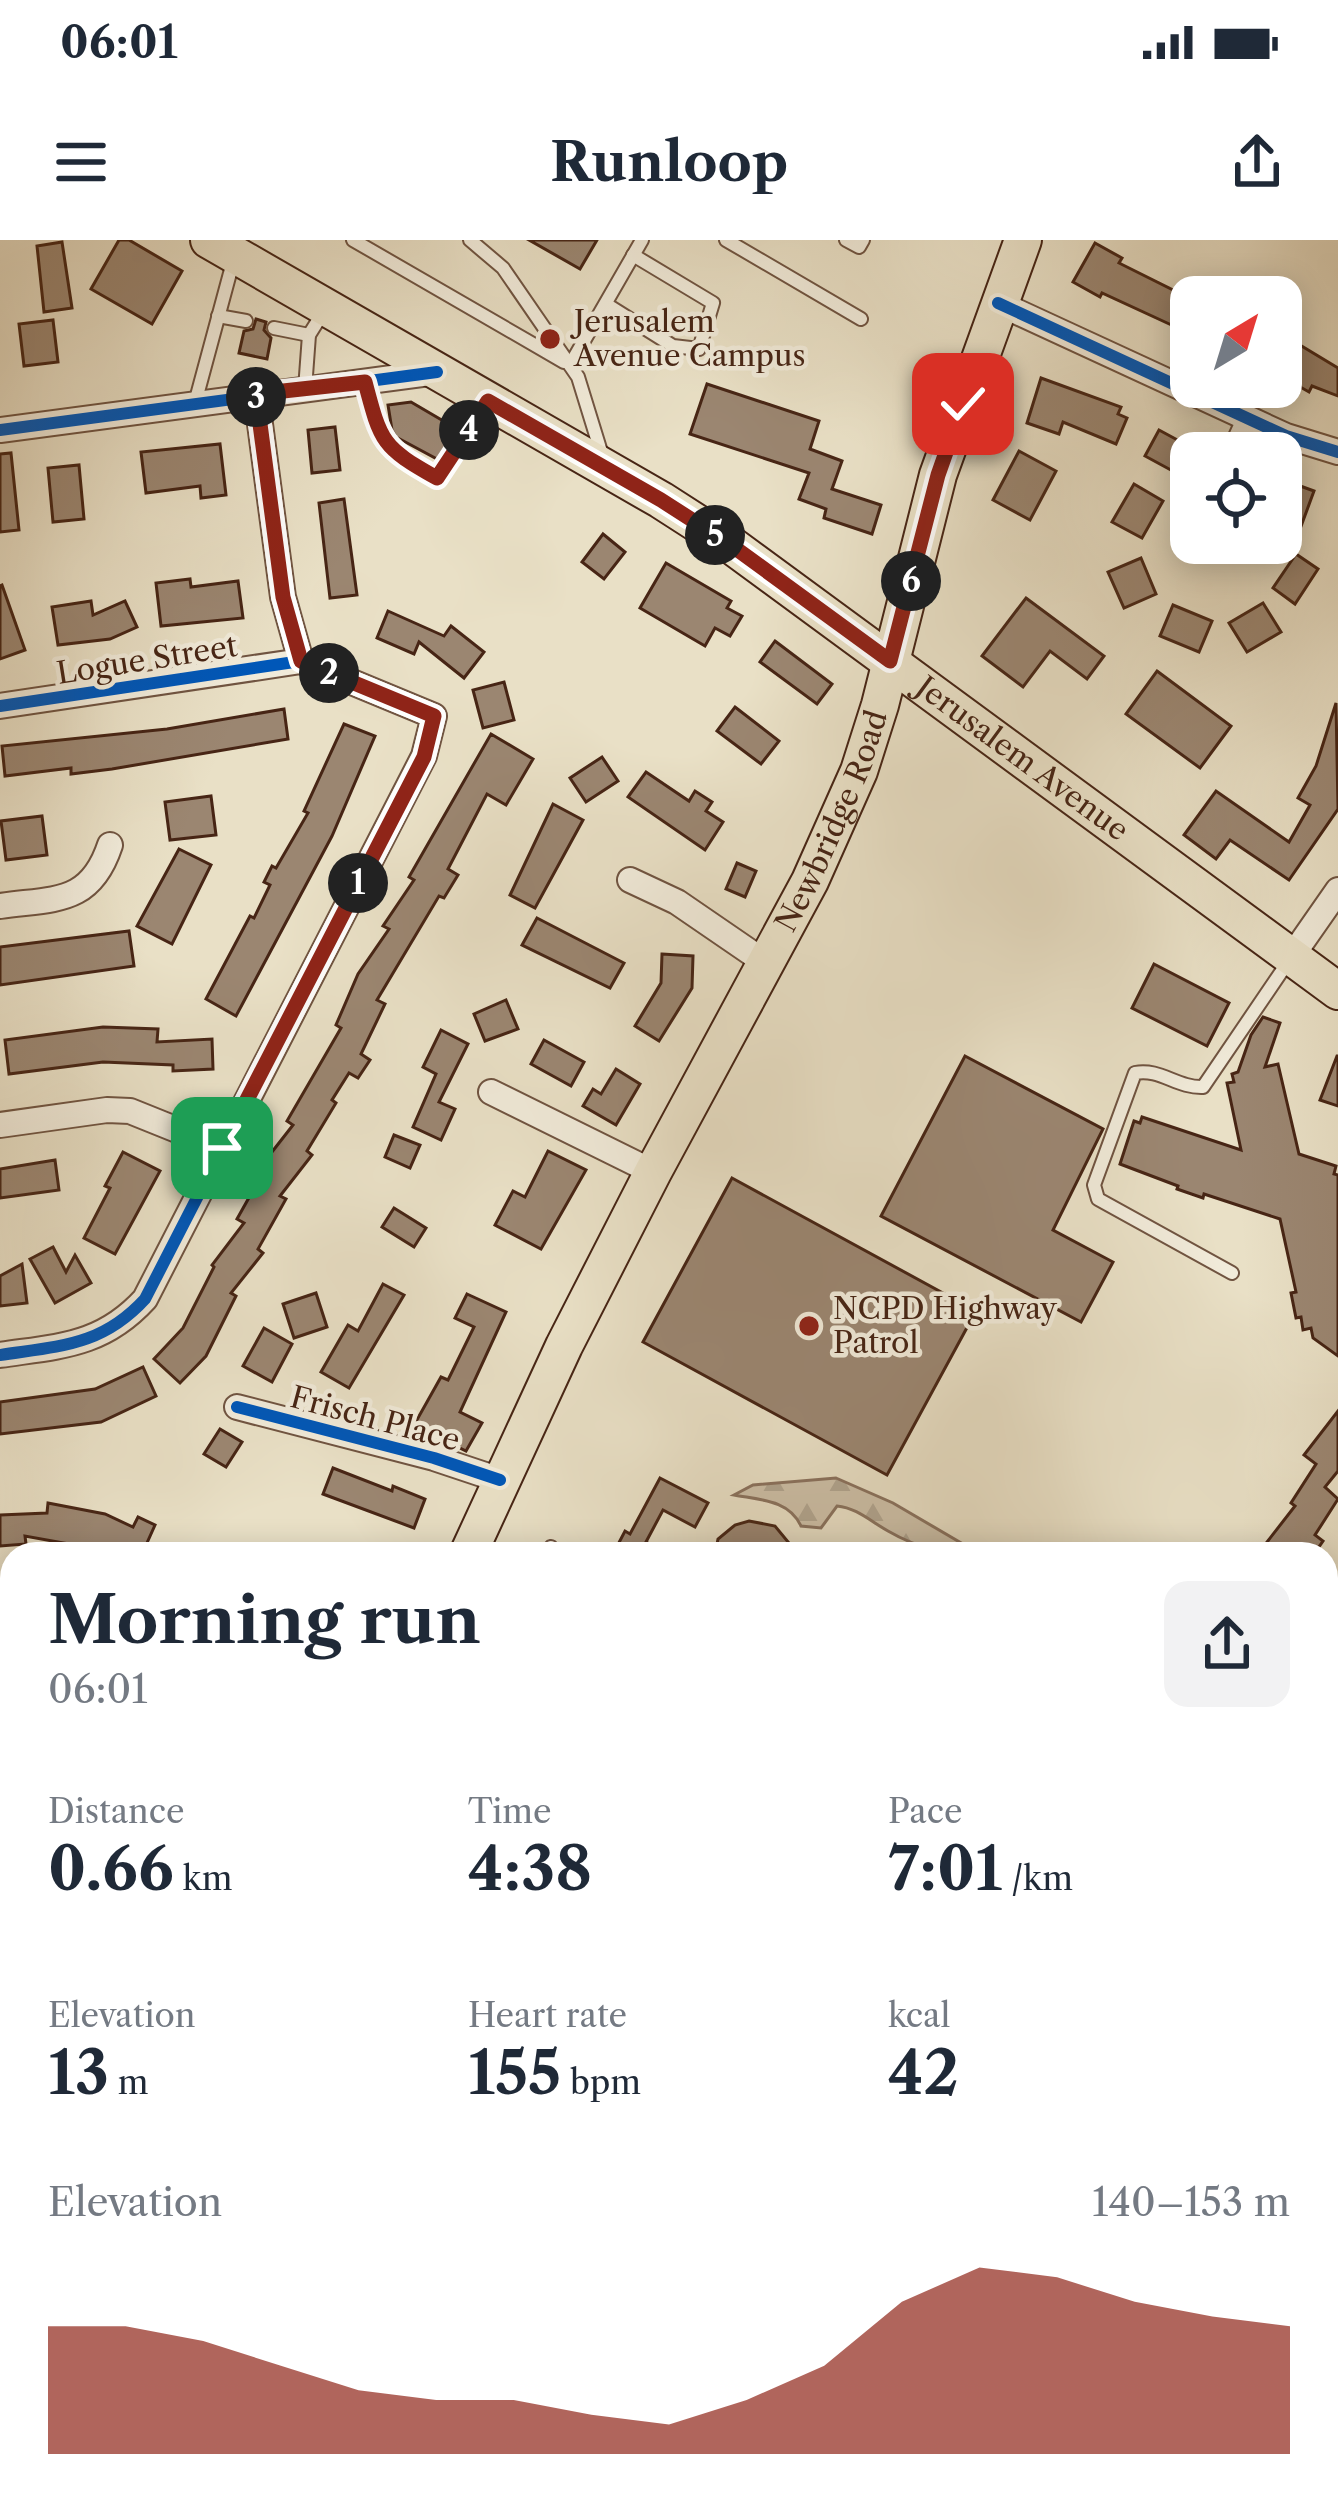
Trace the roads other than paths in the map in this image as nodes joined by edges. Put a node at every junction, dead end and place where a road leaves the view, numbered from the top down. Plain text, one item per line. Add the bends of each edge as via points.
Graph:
1 (353, 240) edge
2 (470, 240) edge
3 (642, 240) edge
4 (726, 240) edge
5 (846, 240) edge
6 (863, 240) edge
7 (1022, 240) edge
8 (222, 248) edge
9 (633, 255) junction
10 (998, 303) junction
11 (605, 304) junction
12 (218, 316) junction
13 (861, 319) dead end
14 (246, 321) dead end
15 (318, 322) junction
16 (274, 328) dead end
17 (570, 365) junction
18 (437, 372) junction
19 (365, 382) junction
20 (305, 389) junction
21 (256, 394) junction
22 (488, 401) junction
23 (195, 403) junction
24 (1249, 420) junction
25 (0, 430) edge
26 (1244, 432) edge
27 (1338, 452) edge
28 (606, 469) junction
29 (301, 661) junction
30 (890, 661) junction
31 (0, 706) edge
32 (110, 845) dead end
33 (630, 880) dead end
34 (1338, 890) edge
35 (0, 906) edge
36 (1292, 956) junction
37 (766, 964) junction
38 (1338, 992) edge
39 (490, 1092) dead end
40 (0, 1125) edge
41 (222, 1148) junction
42 (652, 1172) junction
43 (1232, 1273) dead end
44 (0, 1355) edge
45 (237, 1407) dead end
46 (500, 1480) junction
47 (476, 1542) edge

1 - 17 lane
2 - 17 lane via 503,268
3 - 9 lane
4 - 13 lane
5 - 6 lane via 859,248
7 - 10 main road, Newbridge Road
8 - 12 lane
8 - 15 main road, Jerusalem Avenue
9 - 11 lane
9 - 11 lane via 713,303 699,349 674,346
10 - 24 street
10 - 30 main road, Newbridge Road via 938,475
11 - 17 lane
12 - 14 lane
12 - 23 lane
15 - 16 lane
15 - 18 main road, Jerusalem Avenue
15 - 20 lane
17 - 28 lane
18 - 19 street
18 - 22 main road, Jerusalem Avenue
19 - 20 street
19 - 22 lane via 387,446 437,478
20 - 21 street
21 - 23 street
21 - 29 street via 283,597
22 - 28 main road, Jerusalem Avenue
23 - 25 street
24 - 26 street
24 - 27 street
28 - 30 main road, Jerusalem Avenue via 731,545
29 - 31 street, Logue Street
29 - 41 street via 434,716 424,757
30 - 36 main road, Jerusalem Avenue
30 - 37 main road, Newbridge Road via 859,771
32 - 35 street via 87,887
33 - 37 street
34 - 36 street
36 - 38 main road, Jerusalem Avenue
36 - 43 lane via 1203,1087 1151,1070 1135,1073 1094,1185 1099,1199
37 - 42 main road, Newbridge Road
39 - 42 street
40 - 41 street via 130,1111
41 - 44 street via 145,1299 125,1320 86,1341
42 - 46 main road, Newbridge Road
45 - 46 street, Frisch Place
46 - 47 main road, Newbridge Road

